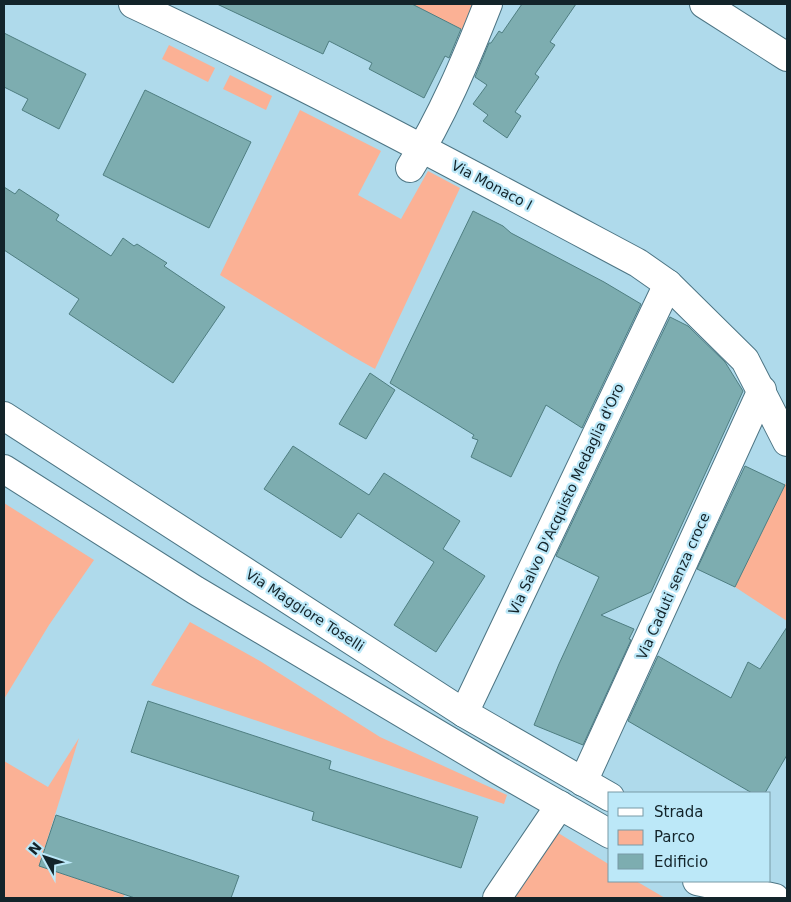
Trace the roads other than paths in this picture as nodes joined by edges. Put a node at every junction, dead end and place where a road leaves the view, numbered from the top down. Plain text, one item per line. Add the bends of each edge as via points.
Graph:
1 (133, 4) edge
2 (488, 4) edge
3 (704, 4) edge
4 (787, 57) edge
5 (416, 158) junction
6 (668, 284) junction
7 (762, 390) junction
8 (4, 416) edge
9 (787, 442) edge
10 (4, 469) edge
11 (464, 713) junction
12 (583, 782) junction
13 (608, 796) edge
14 (560, 805) junction
15 (608, 833) edge
16 (702, 882) edge
17 (754, 882) edge
18 (787, 894) edge
19 (497, 898) edge
20 (775, 898) edge
21 (780, 898) edge
22 (785, 898) edge

1 - 5 street, Via Monaco I via 237,53
2 - 5 street via 465,61
3 - 4 street
5 - 6 street, Via Monaco I via 638,263
6 - 7 street, Via Monaco I via 745,360
6 - 11 street, Via Salvo D'Acquisto Medaglia d'Oro
7 - 9 street, Via Monaco I
7 - 12 street, Via Caduti senza croce
8 - 11 street, Via Maggiore Toselli
10 - 14 street via 195,590
11 - 12 street, Via Maggiore Toselli
12 - 13 street, Via Maggiore Toselli
14 - 15 street
14 - 19 street
16 - 20 street
17 - 21 street
18 - 22 street

